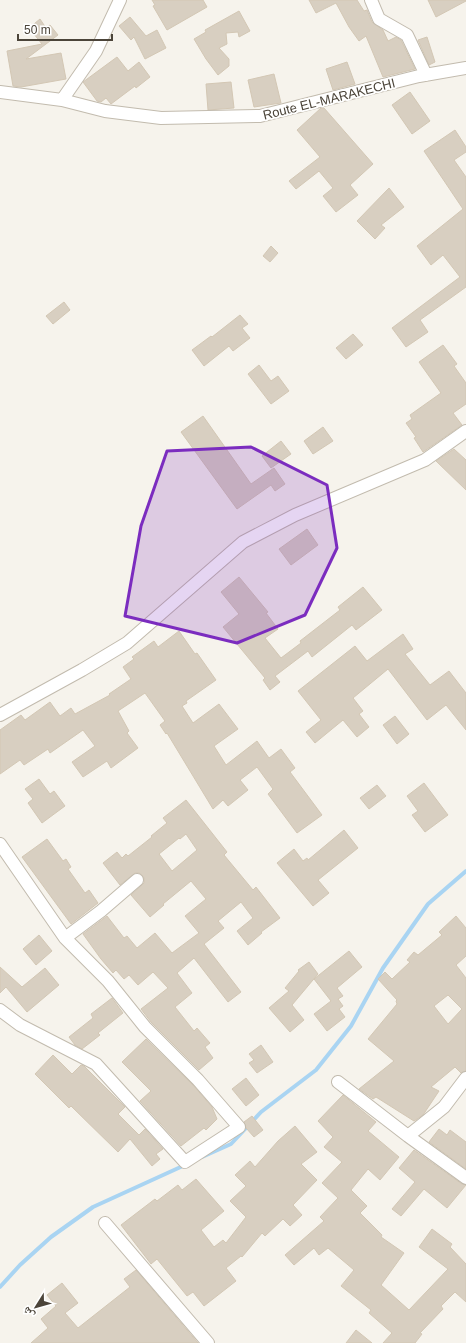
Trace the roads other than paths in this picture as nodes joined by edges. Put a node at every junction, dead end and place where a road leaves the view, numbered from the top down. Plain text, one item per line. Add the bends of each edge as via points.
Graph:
1 (120, 0) edge
2 (371, 0) edge
3 (466, 68) edge
4 (426, 75) junction
5 (0, 92) edge
6 (62, 100) junction
7 (466, 431) edge
8 (0, 715) edge
9 (0, 844) edge
10 (137, 880) dead end
11 (65, 938) junction
12 (0, 1010) edge
13 (466, 1078) edge
14 (338, 1082) dead end
15 (408, 1136) junction
16 (466, 1178) edge
17 (105, 1223) dead end
18 (208, 1343) edge

1 - 6 street via 96,51
2 - 4 street via 379,19 407,35
3 - 4 street, Route EL-MARAKECHI
4 - 6 street, Route EL-MARAKECHI via 260,116 161,118 105,111
5 - 6 street, Route EL-MARAKECHI
7 - 8 street via 425,460 295,515 243,542 128,643
9 - 11 street
10 - 11 street
11 - 12 street via 108,981 145,1027 198,1080 239,1127 185,1162 96,1064 20,1025
13 - 15 street via 444,1107
14 - 15 street
15 - 16 street
17 - 18 street

